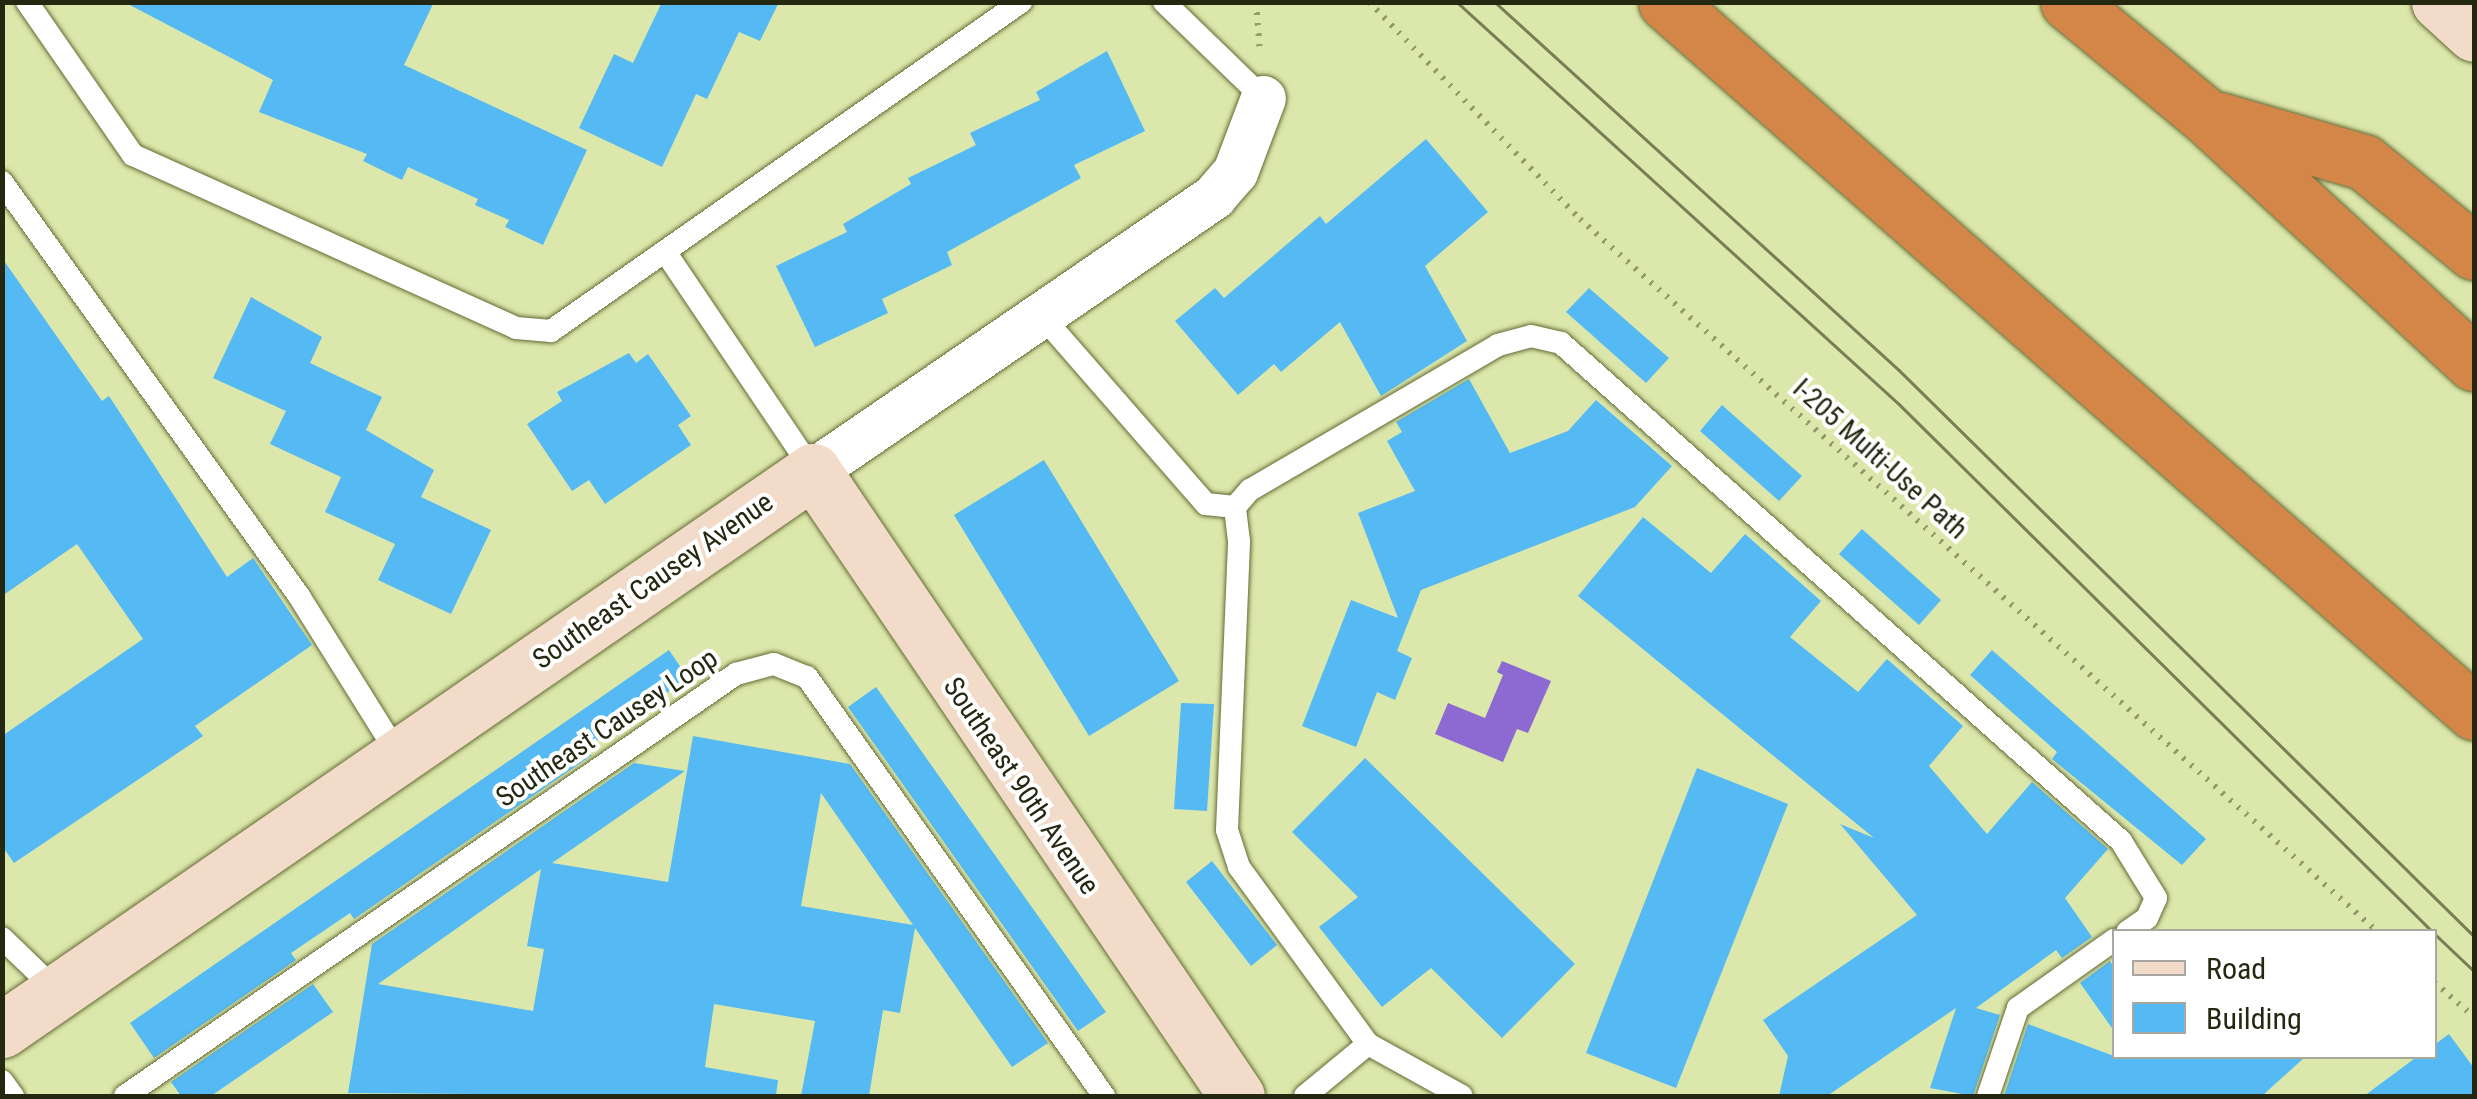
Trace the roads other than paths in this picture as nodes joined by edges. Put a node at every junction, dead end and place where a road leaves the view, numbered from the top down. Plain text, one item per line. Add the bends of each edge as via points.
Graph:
1 (26, 2) edge
2 (1020, 2) edge
3 (1164, 2) edge
4 (1666, 2) edge
5 (2068, 2) edge
6 (2439, 2) edge
7 (2474, 34) edge
8 (1263, 98) joint
9 (2206, 117) junction
10 (2, 182) edge
11 (2474, 252) edge
12 (666, 253) junction
13 (1041, 315) junction
14 (2474, 363) edge
15 (813, 471) junction
16 (1235, 506) junction
17 (2474, 712) edge
18 (399, 756) junction
19 (2131, 929) edge
20 (2, 938) edge
21 (2112, 941) edge
22 (58, 992) junction
23 (2, 1030) edge
24 (1368, 1044) junction
25 (2, 1081) edge
26 (13, 1096) edge
27 (125, 1096) edge
28 (1104, 1096) edge
29 (1237, 1096) edge
30 (1304, 1096) edge
31 (1462, 1096) edge
32 (1988, 1096) edge

1 - 12 lane via 133,155 516,328 551,331
2 - 12 lane
3 - 8 lane
4 - 17 highway
5 - 9 highway
6 - 7 street
8 - 13 street, Southeast Causey Avenue via 1235,172 1214,196
9 - 11 highway via 2364,162
9 - 14 highway
10 - 18 lane via 299,596
12 - 15 lane
13 - 15 street, Southeast Causey Avenue
13 - 16 lane via 1206,504
15 - 18 street, Southeast Causey Avenue
15 - 29 street, Southeast 90th Avenue
16 - 19 lane via 1250,490 1498,345 1531,336 1561,343 2121,841 2156,898 2147,918
16 - 24 lane via 1227,830 1239,868
18 - 22 street, Southeast Causey Avenue
20 - 22 lane
21 - 32 lane via 2018,1008
22 - 23 street, Southeast Causey Avenue
24 - 30 lane
24 - 31 lane
25 - 26 lane
27 - 28 lane, Southeast Causey Loop via 736,674 774,664 807,677

